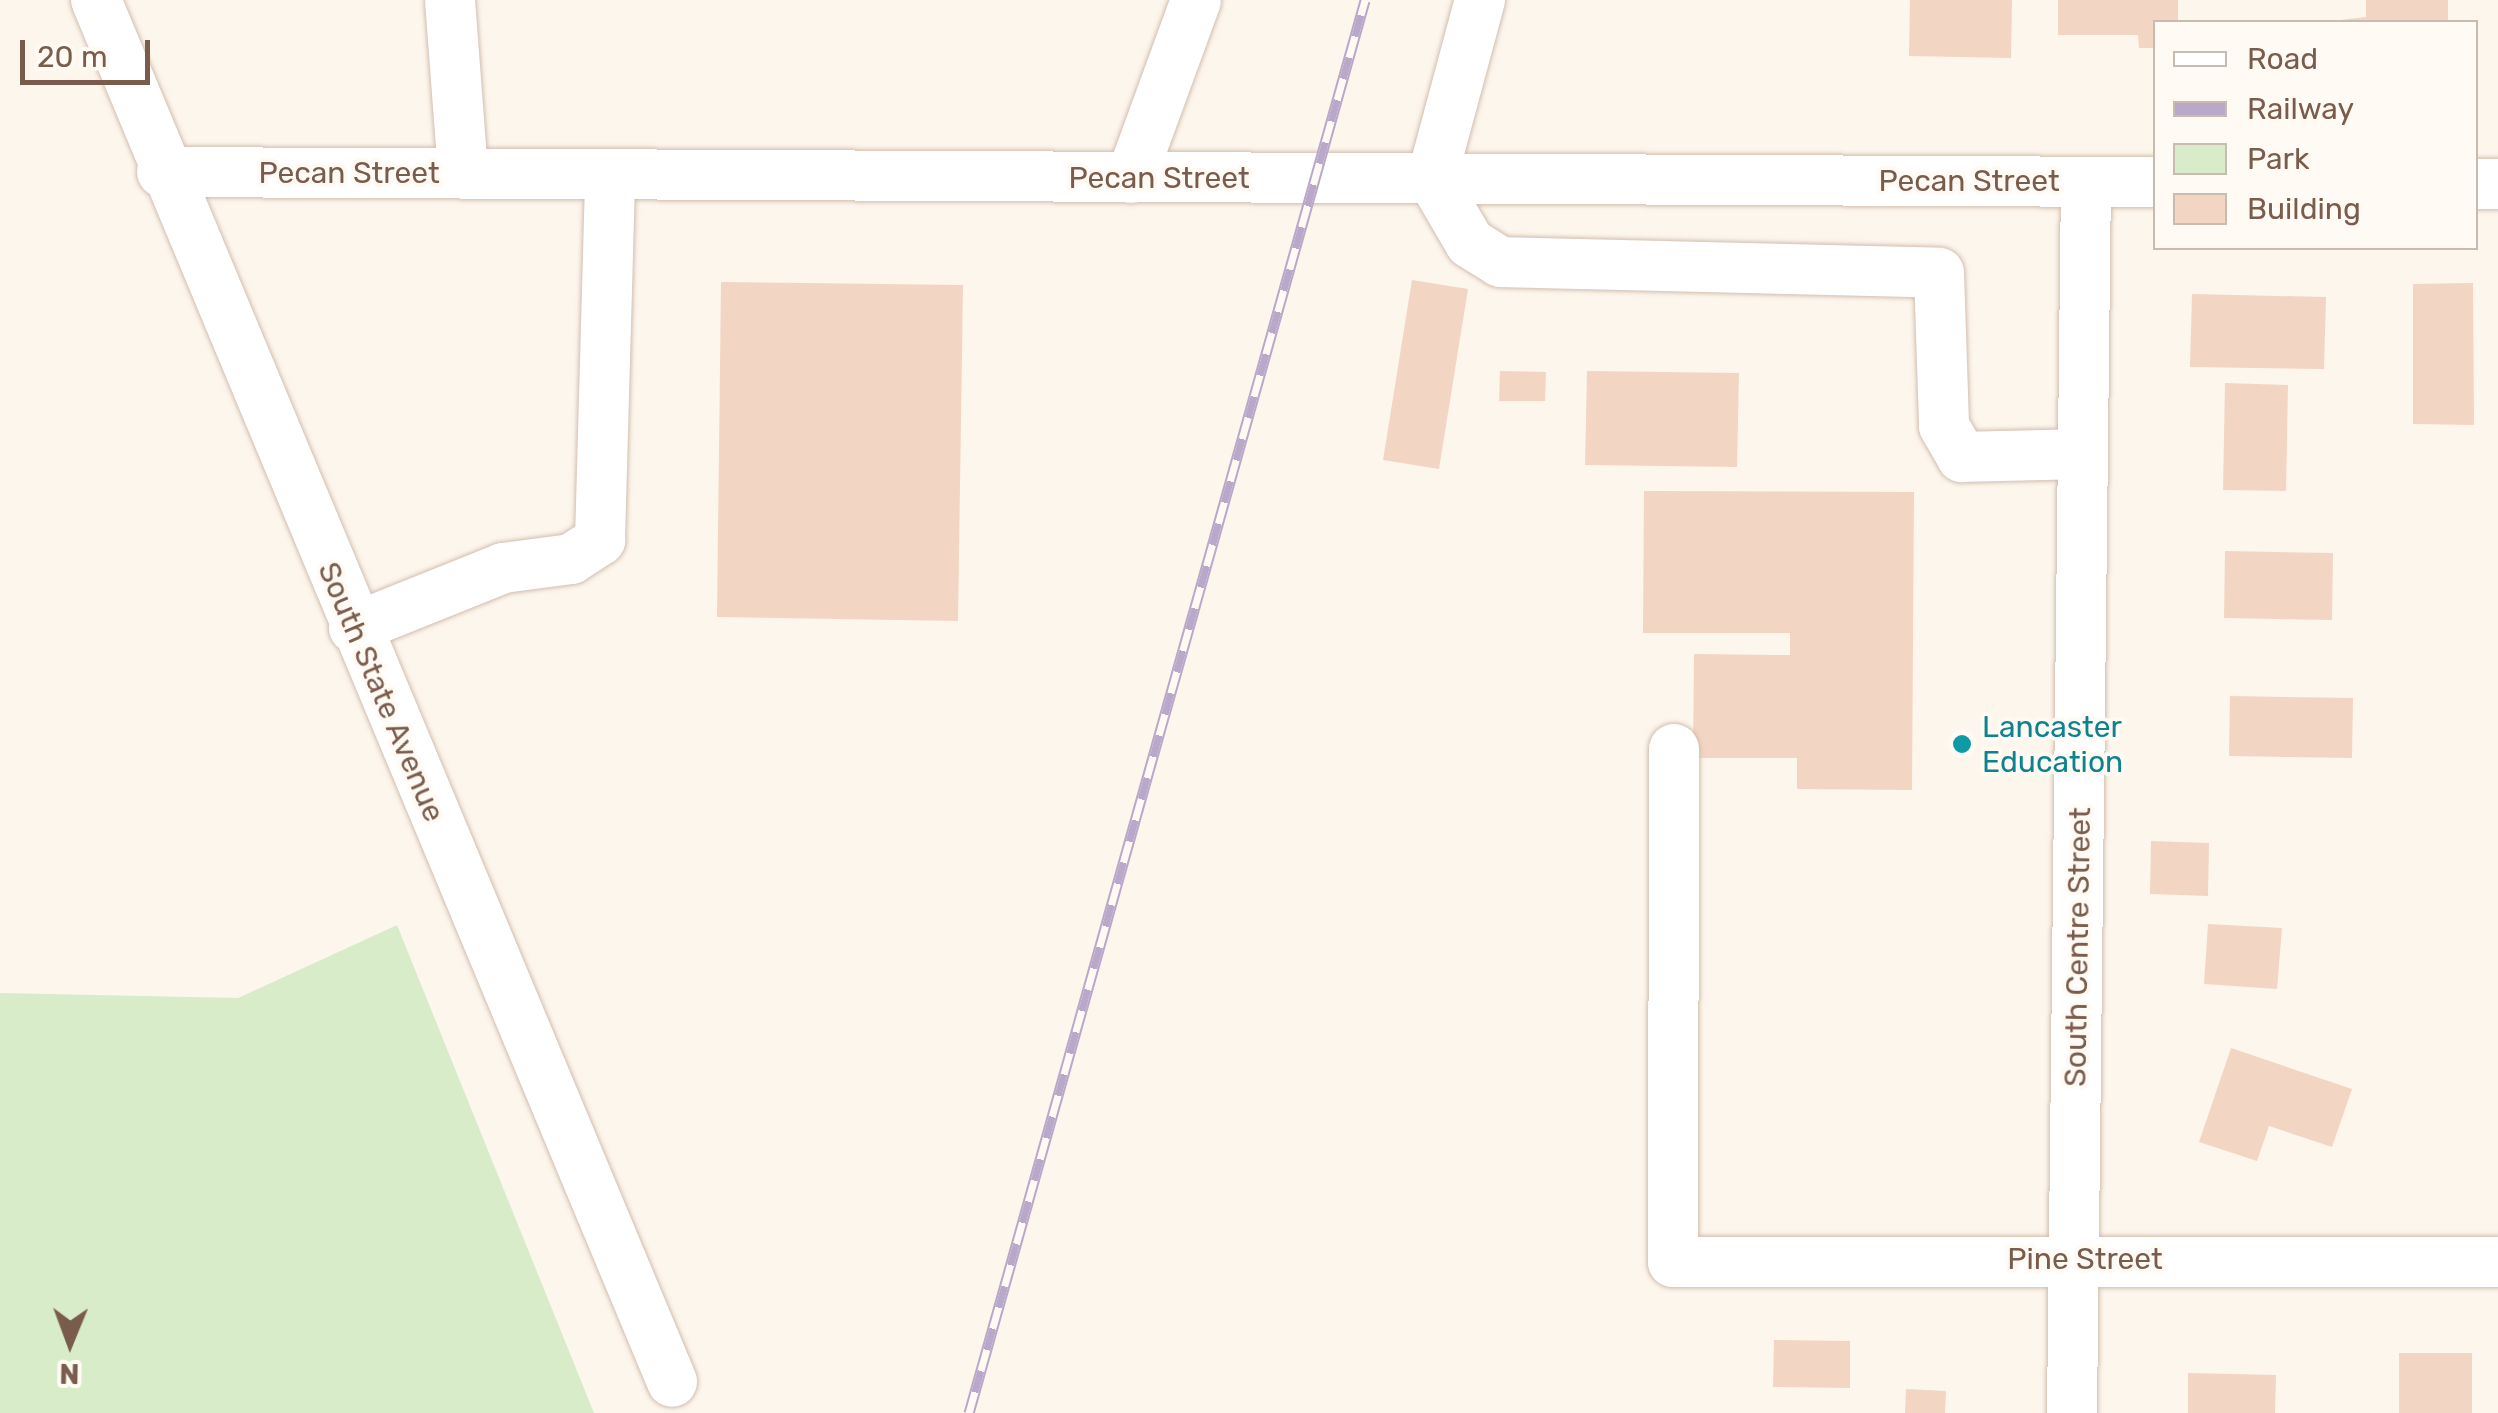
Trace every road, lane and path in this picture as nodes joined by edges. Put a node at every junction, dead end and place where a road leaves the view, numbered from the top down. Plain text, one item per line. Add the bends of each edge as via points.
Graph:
1 (96, 0) edge
2 (450, 0) edge
3 (1196, 0) edge
4 (1480, 0) edge
5 (162, 172) junction
6 (463, 174) junction
7 (610, 174) junction
8 (1131, 178) junction
9 (1432, 178) junction
10 (2086, 182) junction
11 (2153, 182) edge
12 (2083, 454) junction
13 (354, 628) junction
14 (1674, 749) dead end
15 (2074, 1258) junction
16 (2498, 1262) edge
17 (672, 1382) dead end
18 (2072, 1413) edge

1 - 5 street, South State Avenue
2 - 6 street
3 - 8 street
4 - 9 street
5 - 6 street, Pecan Street
5 - 13 street, South State Avenue
6 - 7 street, Pecan Street
7 - 8 street, Pecan Street
7 - 13 street via 600,540 570,559 503,568
8 - 9 street, Pecan Street
9 - 10 street, Pecan Street
9 - 12 street via 1470,243 1501,262 1939,273 1944,426 1962,457
10 - 11 street, Pecan Street
10 - 12 street, South Centre Street
12 - 15 street, South Centre Street
13 - 17 street, South State Avenue
14 - 15 street, Pine Street via 1673,1262
15 - 16 street, Pine Street
15 - 18 street, South Centre Street

